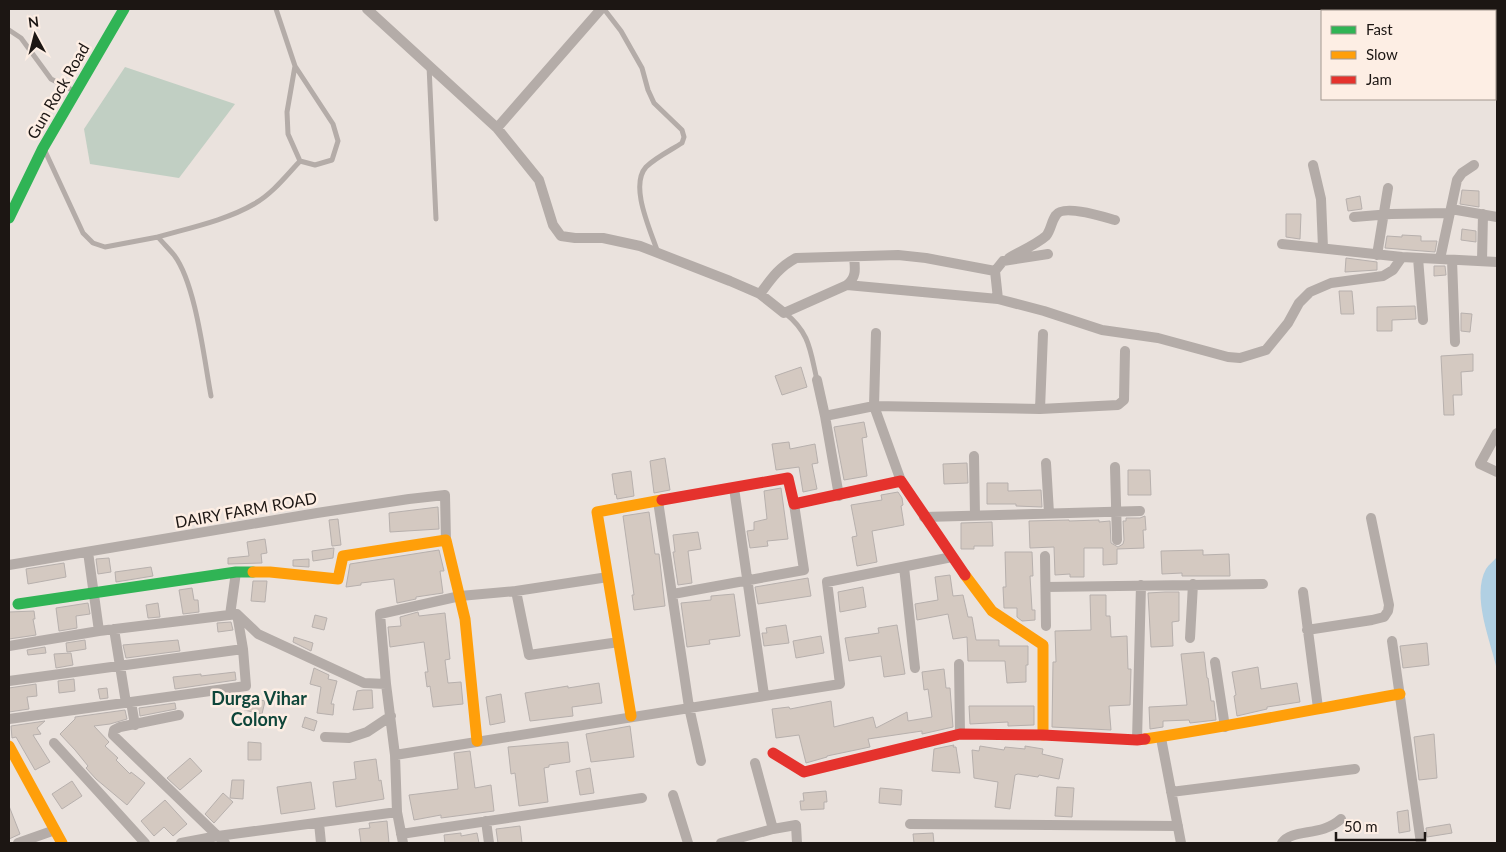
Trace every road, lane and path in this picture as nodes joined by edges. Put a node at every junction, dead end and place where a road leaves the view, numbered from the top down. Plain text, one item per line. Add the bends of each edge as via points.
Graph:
1 (124, 9) edge
2 (276, 9) edge
3 (367, 9) edge
4 (602, 9) edge
5 (9, 30) edge
6 (295, 66) junction
7 (429, 66) junction
8 (76, 92) junction
9 (497, 128) junction
10 (43, 148) junction
11 (300, 161) junction
12 (1313, 165) dead end
13 (1474, 165) dead end
14 (1388, 188) dead end
15 (1450, 211) junction
16 (1384, 214) junction
17 (1483, 214) junction
18 (1497, 216) edge
19 (1354, 217) dead end
20 (9, 218) edge
21 (436, 219) dead end
22 (1115, 220) dead end
23 (158, 237) junction
24 (1282, 244) dead end
25 (1323, 248) junction
26 (658, 253) junction
27 (1048, 254) dead end
28 (1377, 255) junction
29 (854, 257) junction
30 (1402, 258) junction
31 (1418, 258) junction
32 (1440, 259) junction
33 (1004, 260) junction
34 (1452, 260) junction
35 (1482, 261) junction
36 (1497, 262) edge
37 (995, 271) junction
38 (847, 285) junction
39 (760, 294) junction
40 (998, 299) junction
41 (784, 312) junction
42 (1423, 320) dead end
43 (876, 332) dead end
44 (1043, 334) dead end
45 (1455, 342) dead end
46 (1125, 350) dead end
47 (817, 380) joint
48 (211, 396) dead end
49 (874, 406) junction
50 (1040, 409) junction
51 (825, 416) junction
52 (1497, 433) edge
53 (974, 456) dead end
54 (1046, 463) dead end
55 (1115, 467) dead end
56 (1497, 472) edge
57 (900, 481) junction
58 (734, 488) junction
59 (839, 496) junction
60 (658, 501) junction
61 (794, 504) junction
62 (1140, 511) dead end
63 (1116, 512) junction
64 (1049, 514) junction
65 (975, 515) junction
66 (924, 517) junction
67 (1370, 518) dead end
68 (446, 540) junction
69 (1117, 540) dead end
70 (88, 552) junction
71 (1045, 556) dead end
72 (952, 557) junction
73 (9, 565) edge
74 (904, 567) junction
75 (236, 572) junction
76 (608, 577) junction
77 (748, 580) junction
78 (1193, 584) junction
79 (1263, 584) dead end
80 (1141, 585) junction
81 (1046, 587) junction
82 (516, 590) junction
83 (1303, 592) dead end
84 (93, 594) junction
85 (673, 594) junction
86 (460, 596) junction
87 (18, 604) dead end
88 (233, 614) junction
89 (1046, 626) dead end
90 (114, 629) junction
91 (1307, 630) junction
92 (98, 631) junction
93 (1190, 638) dead end
94 (619, 642) junction
95 (1392, 642) dead end
96 (9, 646) edge
97 (243, 648) junction
98 (1215, 662) dead end
99 (959, 664) dead end
100 (120, 666) junction
101 (915, 668) dead end
102 (9, 681) edge
103 (386, 684) junction
104 (1400, 694) junction
105 (764, 695) junction
106 (128, 702) junction
107 (689, 707) junction
108 (1318, 708) junction
109 (180, 715) dead end
110 (391, 716) junction
111 (631, 716) junction
112 (9, 719) edge
113 (134, 725) junction
114 (1225, 727) junction
115 (960, 734) junction
116 (1042, 735) junction
117 (325, 737) dead end
118 (1161, 738) junction
119 (1138, 740) junction
120 (477, 741) junction
121 (54, 743) dead end
122 (9, 746) edge
123 (773, 753) dead end
124 (395, 755) junction
125 (701, 761) dead end
126 (755, 763) dead end
127 (1355, 769) dead end
128 (1171, 792) junction
129 (673, 795) dead end
130 (642, 798) dead end
131 (397, 812) junction
132 (1341, 819) dead end
133 (486, 821) junction
134 (319, 823) junction
135 (910, 824) dead end
136 (1178, 826) junction
137 (773, 829) junction
138 (55, 830) junction
139 (402, 838) edge
140 (221, 840) edge
141 (18, 843) edge
142 (62, 843) edge
143 (145, 843) edge
144 (180, 843) edge
145 (322, 843) edge
146 (489, 843) edge
147 (688, 843) edge
148 (721, 843) edge
149 (797, 843) edge
150 (1181, 843) edge
151 (1282, 843) edge
152 (1421, 843) edge

1 - 8 street, Gun Rock Road
2 - 6 lane
3 - 7 street
4 - 9 street
4 - 26 lane via 621,31 642,68 654,103 682,130 684,137 682,143 647,166 640,176 639,190
5 - 8 lane via 21,38 51,79
6 - 11 lane via 287,112 288,134
6 - 11 lane via 333,124 338,141 332,160 315,165
7 - 9 street
7 - 21 lane
8 - 10 street, Gun Rock Road
9 - 26 street via 538,180 553,225 561,236 604,238
10 - 20 street, Gun Rock Road
10 - 23 lane via 83,233 93,243 106,247
11 - 23 lane via 255,204
12 - 25 street via 1321,199
13 - 15 street via 1457,180
14 - 16 street
15 - 16 street
15 - 17 street
15 - 32 street
16 - 19 street
16 - 28 street
17 - 18 street
17 - 35 street
22 - 33 street via 1091,213 1060,211 1045,236
23 - 48 lane via 174,256 185,277 196,315
24 - 25 street
25 - 28 street
26 - 39 street
27 - 33 street
28 - 30 street
29 - 37 street via 898,255
29 - 38 street via 856,272
29 - 39 street via 796,258 774,274
30 - 31 street
30 - 40 street via 1393,270 1383,276 1331,283 1310,292 1298,303 1288,323 1266,350 1240,358 1158,338 1102,330 1044,310
31 - 32 street
31 - 42 street
32 - 34 street
33 - 37 street
34 - 35 street
34 - 45 street
35 - 36 street
37 - 40 street
38 - 40 street
38 - 41 street
39 - 41 street
41 - 47 lane via 797,323 808,343
43 - 49 street
44 - 50 street
46 - 50 street via 1124,400 1118,405
47 - 51 street
49 - 50 street
49 - 51 street
49 - 57 street
51 - 59 street
52 - 56 street via 1480,464
53 - 65 street
54 - 64 street
55 - 63 street
57 - 59 street
57 - 66 street
58 - 60 street
58 - 61 street via 788,478
58 - 77 street
59 - 61 street
60 - 76 street via 597,512
60 - 85 street
61 - 77 street via 804,570
62 - 63 street
63 - 64 street
63 - 69 street
64 - 65 street
65 - 66 street
66 - 72 street
67 - 91 street via 1390,604 1388,611 1384,617 1372,620
68 - 70 street, DAIRY FARM ROAD via 445,495
68 - 75 street via 343,556 338,579
68 - 86 street
70 - 73 street, DAIRY FARM ROAD
70 - 84 street
71 - 81 street
72 - 74 street
72 - 116 street via 992,611 1043,645
74 - 101 street
74 - 105 street via 827,582 840,684
75 - 84 street
75 - 88 street
76 - 82 street
76 - 94 street
77 - 85 street
77 - 105 street
78 - 79 street
78 - 80 street
78 - 93 street
80 - 81 street
80 - 119 street
81 - 89 street
82 - 86 street
82 - 94 street via 529,655
83 - 91 street
84 - 87 street
84 - 92 street
85 - 107 street
86 - 103 street via 380,614
86 - 120 street
88 - 90 street
88 - 97 street
88 - 103 street via 258,634 364,684
90 - 92 street
90 - 100 street
91 - 108 street
92 - 96 street
94 - 111 street
95 - 104 street
97 - 100 street
97 - 106 street via 246,686
98 - 114 street
99 - 115 street
100 - 102 street
100 - 106 street
103 - 110 street
104 - 108 street
104 - 152 street
105 - 107 street
106 - 112 street
106 - 113 street
107 - 111 street
107 - 125 street
108 - 114 street
109 - 113 street
110 - 117 street via 367,732 349,738
110 - 124 street
111 - 120 street
113 - 140 street via 114,730 113,735
114 - 118 street
115 - 116 street
115 - 123 street via 804,772
116 - 119 street
118 - 119 street
118 - 128 street
120 - 124 street
121 - 143 street
122 - 138 street
124 - 131 street
126 - 137 street
127 - 128 street
128 - 136 street
129 - 147 street
130 - 133 street
131 - 134 street
131 - 139 street
132 - 151 street via 1327,829 1288,836
133 - 139 street
133 - 146 street
134 - 140 street
134 - 145 street
135 - 136 street
136 - 150 street
137 - 148 street
137 - 149 street via 796,825
138 - 141 street
138 - 142 street
140 - 144 street

